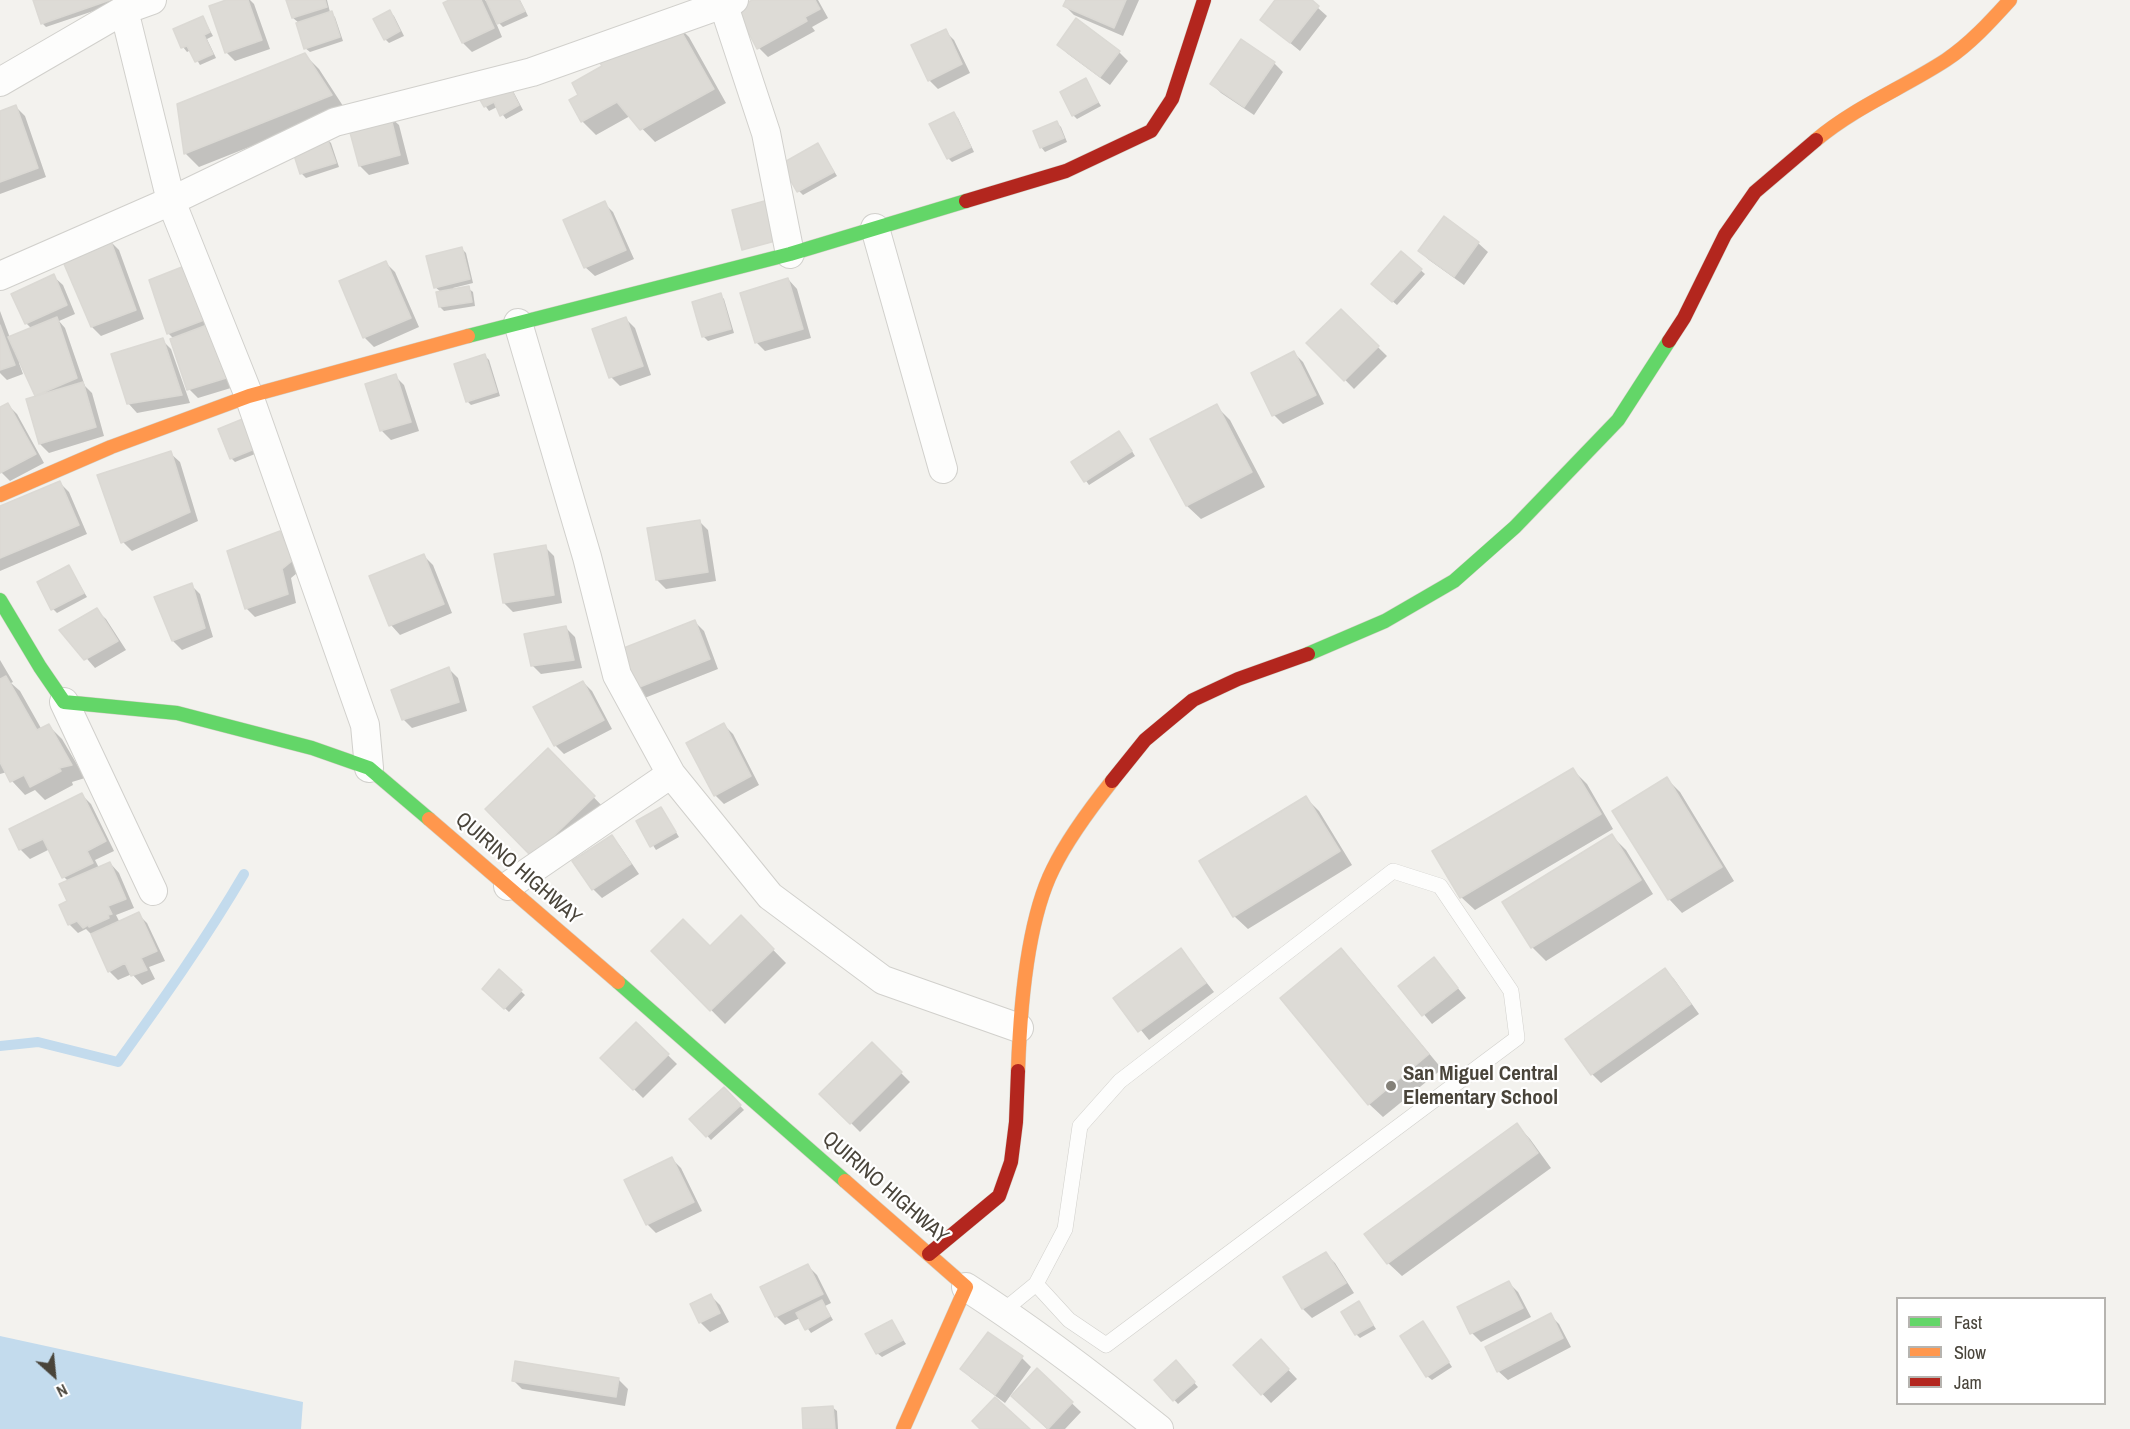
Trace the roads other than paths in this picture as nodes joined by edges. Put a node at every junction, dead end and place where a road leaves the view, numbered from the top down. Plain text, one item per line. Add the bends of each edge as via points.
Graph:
1 (152, 0) edge
2 (1204, 0) edge
3 (2010, 0) edge
4 (727, 1) edge
5 (124, 10) junction
6 (0, 82) edge
7 (171, 201) junction
8 (875, 228) junction
9 (790, 255) junction
10 (0, 276) edge
11 (518, 323) junction
12 (249, 396) junction
13 (943, 470) dead end
14 (0, 495) edge
15 (0, 600) edge
16 (64, 702) junction
17 (369, 768) junction
18 (671, 774) junction
19 (507, 886) junction
20 (153, 891) dead end
21 (1019, 1028) junction
22 (929, 1254) junction
23 (1036, 1284) junction
24 (966, 1287) junction
25 (1004, 1311) junction
26 (903, 1429) edge
27 (1159, 1429) edge

1 - 5 street
2 - 8 street via 1172,99 1151,131 1066,171
3 - 21 street via 1947,59 1837,122 1755,192 1725,235 1684,318 1618,420 1515,526 1454,581 1385,621 1193,700 1145,741 1096,801 1053,869 1033,926
4 - 7 street via 532,72 336,122
4 - 9 street via 766,133
5 - 6 street
5 - 7 street
7 - 10 street
7 - 12 street
8 - 9 street
8 - 13 street
9 - 11 street
11 - 12 street
11 - 18 street via 587,557 617,675
12 - 14 street via 111,447
12 - 17 street via 364,725
15 - 16 street
16 - 17 street, QUIRINO HIGHWAY via 177,713 312,748
16 - 20 street
17 - 19 street, QUIRINO HIGHWAY
18 - 19 street
18 - 21 street via 770,896 883,980
19 - 22 street, QUIRINO HIGHWAY
21 - 22 street via 1016,1122 1011,1162 999,1196
22 - 24 street, QUIRINO HIGHWAY
23 - 23 lane via 1065,1229 1080,1126 1120,1081 1393,871 1440,886 1511,991 1517,1038 1106,1345 1069,1320
23 - 25 lane
24 - 25 street
24 - 26 street
25 - 27 street

